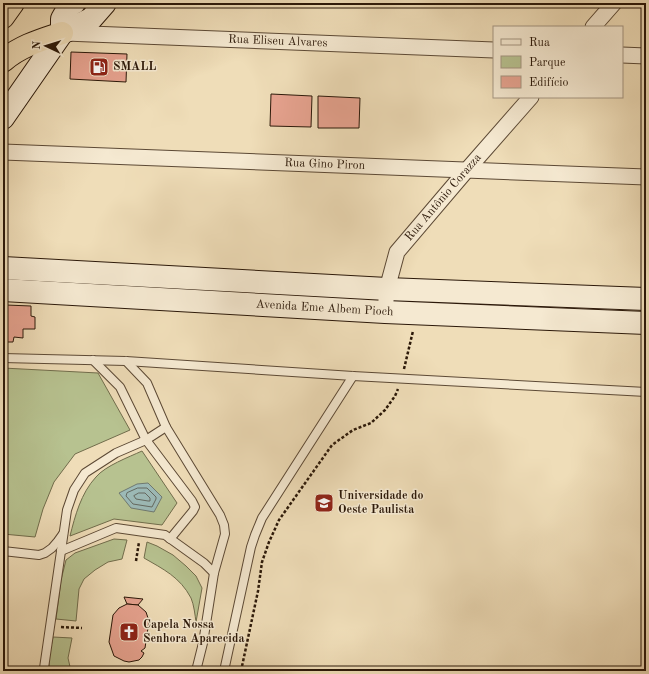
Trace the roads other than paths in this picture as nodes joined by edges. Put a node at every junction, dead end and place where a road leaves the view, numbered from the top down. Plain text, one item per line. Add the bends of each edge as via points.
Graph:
1 (13, 3) edge
2 (74, 3) edge
3 (105, 3) edge
4 (614, 3) edge
5 (3, 17) edge
6 (594, 26) edge
7 (62, 33) junction
8 (493, 50) edge
9 (623, 55) edge
10 (646, 56) edge
11 (3, 61) edge
12 (530, 98) edge
13 (3, 118) edge
14 (3, 152) edge
15 (466, 171) junction
16 (646, 177) edge
17 (3, 268) edge
18 (387, 289) junction
19 (3, 290) edge
20 (646, 299) edge
21 (385, 312) junction
22 (646, 323) edge
23 (3, 358) edge
24 (93, 360) junction
25 (126, 361) junction
26 (354, 376) junction
27 (646, 392) edge
28 (166, 427) junction
29 (146, 440) junction
30 (64, 534) junction
31 (170, 539) junction
32 (3, 551) edge
33 (61, 551) junction
34 (214, 574) junction
35 (46, 671) edge
36 (196, 671) edge
37 (224, 671) edge

1 - 5 highway
2 - 7 street via 62,19
3 - 7 street via 91,19
4 - 6 street
7 - 8 street, Rua Eliseu Alvares
7 - 11 highway via 26,46
7 - 13 street
9 - 10 street
12 - 15 street, Rua Antônio Corazza
14 - 15 street, Rua Gino Piron
15 - 16 street, Rua Gino Piron
15 - 18 street, Rua Antônio Corazza via 397,252
17 - 18 street, Avenida Eme Albem Pioch
18 - 20 street, Avenida Eme Albem Pioch
18 - 21 street, Rua Antônio Corazza
19 - 21 street, Avenida Eme Albem Pioch
21 - 22 street, Avenida Eme Albem Pioch
23 - 24 lane
24 - 25 lane
24 - 29 lane via 120,387
25 - 26 lane
25 - 28 lane via 147,383
26 - 27 lane
26 - 37 lane via 262,518 254,536
28 - 29 lane
28 - 34 lane via 224,525 225,534
29 - 30 lane via 116,453 84,473 67,510
29 - 31 lane via 195,507
30 - 32 lane via 52,548 39,555
30 - 33 lane
31 - 33 lane via 165,534 116,528
31 - 34 lane via 204,563
33 - 35 lane via 44,668
34 - 36 lane

